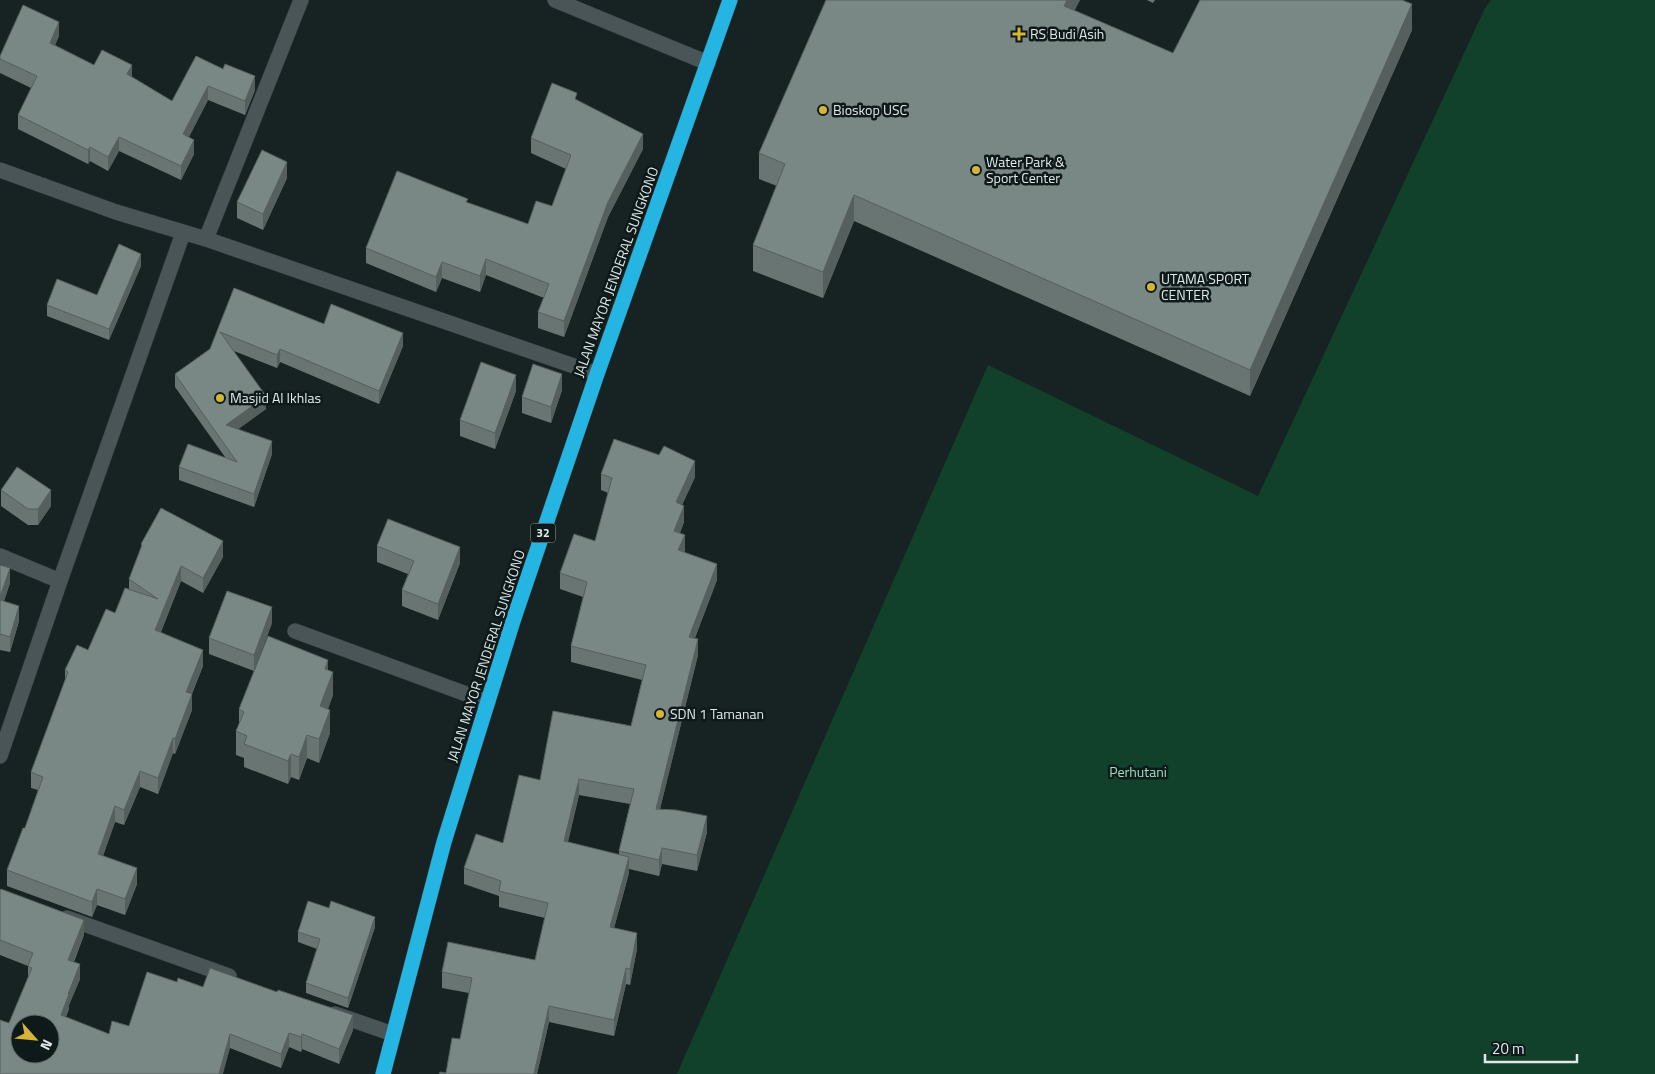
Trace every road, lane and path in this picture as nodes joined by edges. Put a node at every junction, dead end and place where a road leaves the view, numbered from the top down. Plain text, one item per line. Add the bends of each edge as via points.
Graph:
1 (301, 0) edge
2 (730, 0) edge
3 (562, 1) edge
4 (708, 63) junction
5 (0, 170) edge
6 (183, 233) junction
7 (206, 239) junction
8 (597, 374) junction
9 (0, 556) edge
10 (60, 580) junction
11 (294, 631) dead end
12 (488, 702) junction
13 (0, 756) edge
14 (56, 914) edge
15 (243, 981) edge
16 (318, 1008) edge
17 (393, 1034) junction
18 (383, 1074) edge

1 - 7 street
2 - 4 highway, JALAN MAYOR JENDERAL SUNGKONO / 32
3 - 4 street
4 - 8 highway, JALAN MAYOR JENDERAL SUNGKONO / 32
5 - 6 street
6 - 7 street
6 - 10 street
7 - 8 street
8 - 12 highway, JALAN MAYOR JENDERAL SUNGKONO / 32
9 - 10 street
10 - 13 street
11 - 12 street
12 - 17 highway, JALAN MAYOR JENDERAL SUNGKONO / 32 via 444,842
14 - 15 street
16 - 17 street
17 - 18 highway, JALAN MAYOR JENDERAL SUNGKONO / 32

